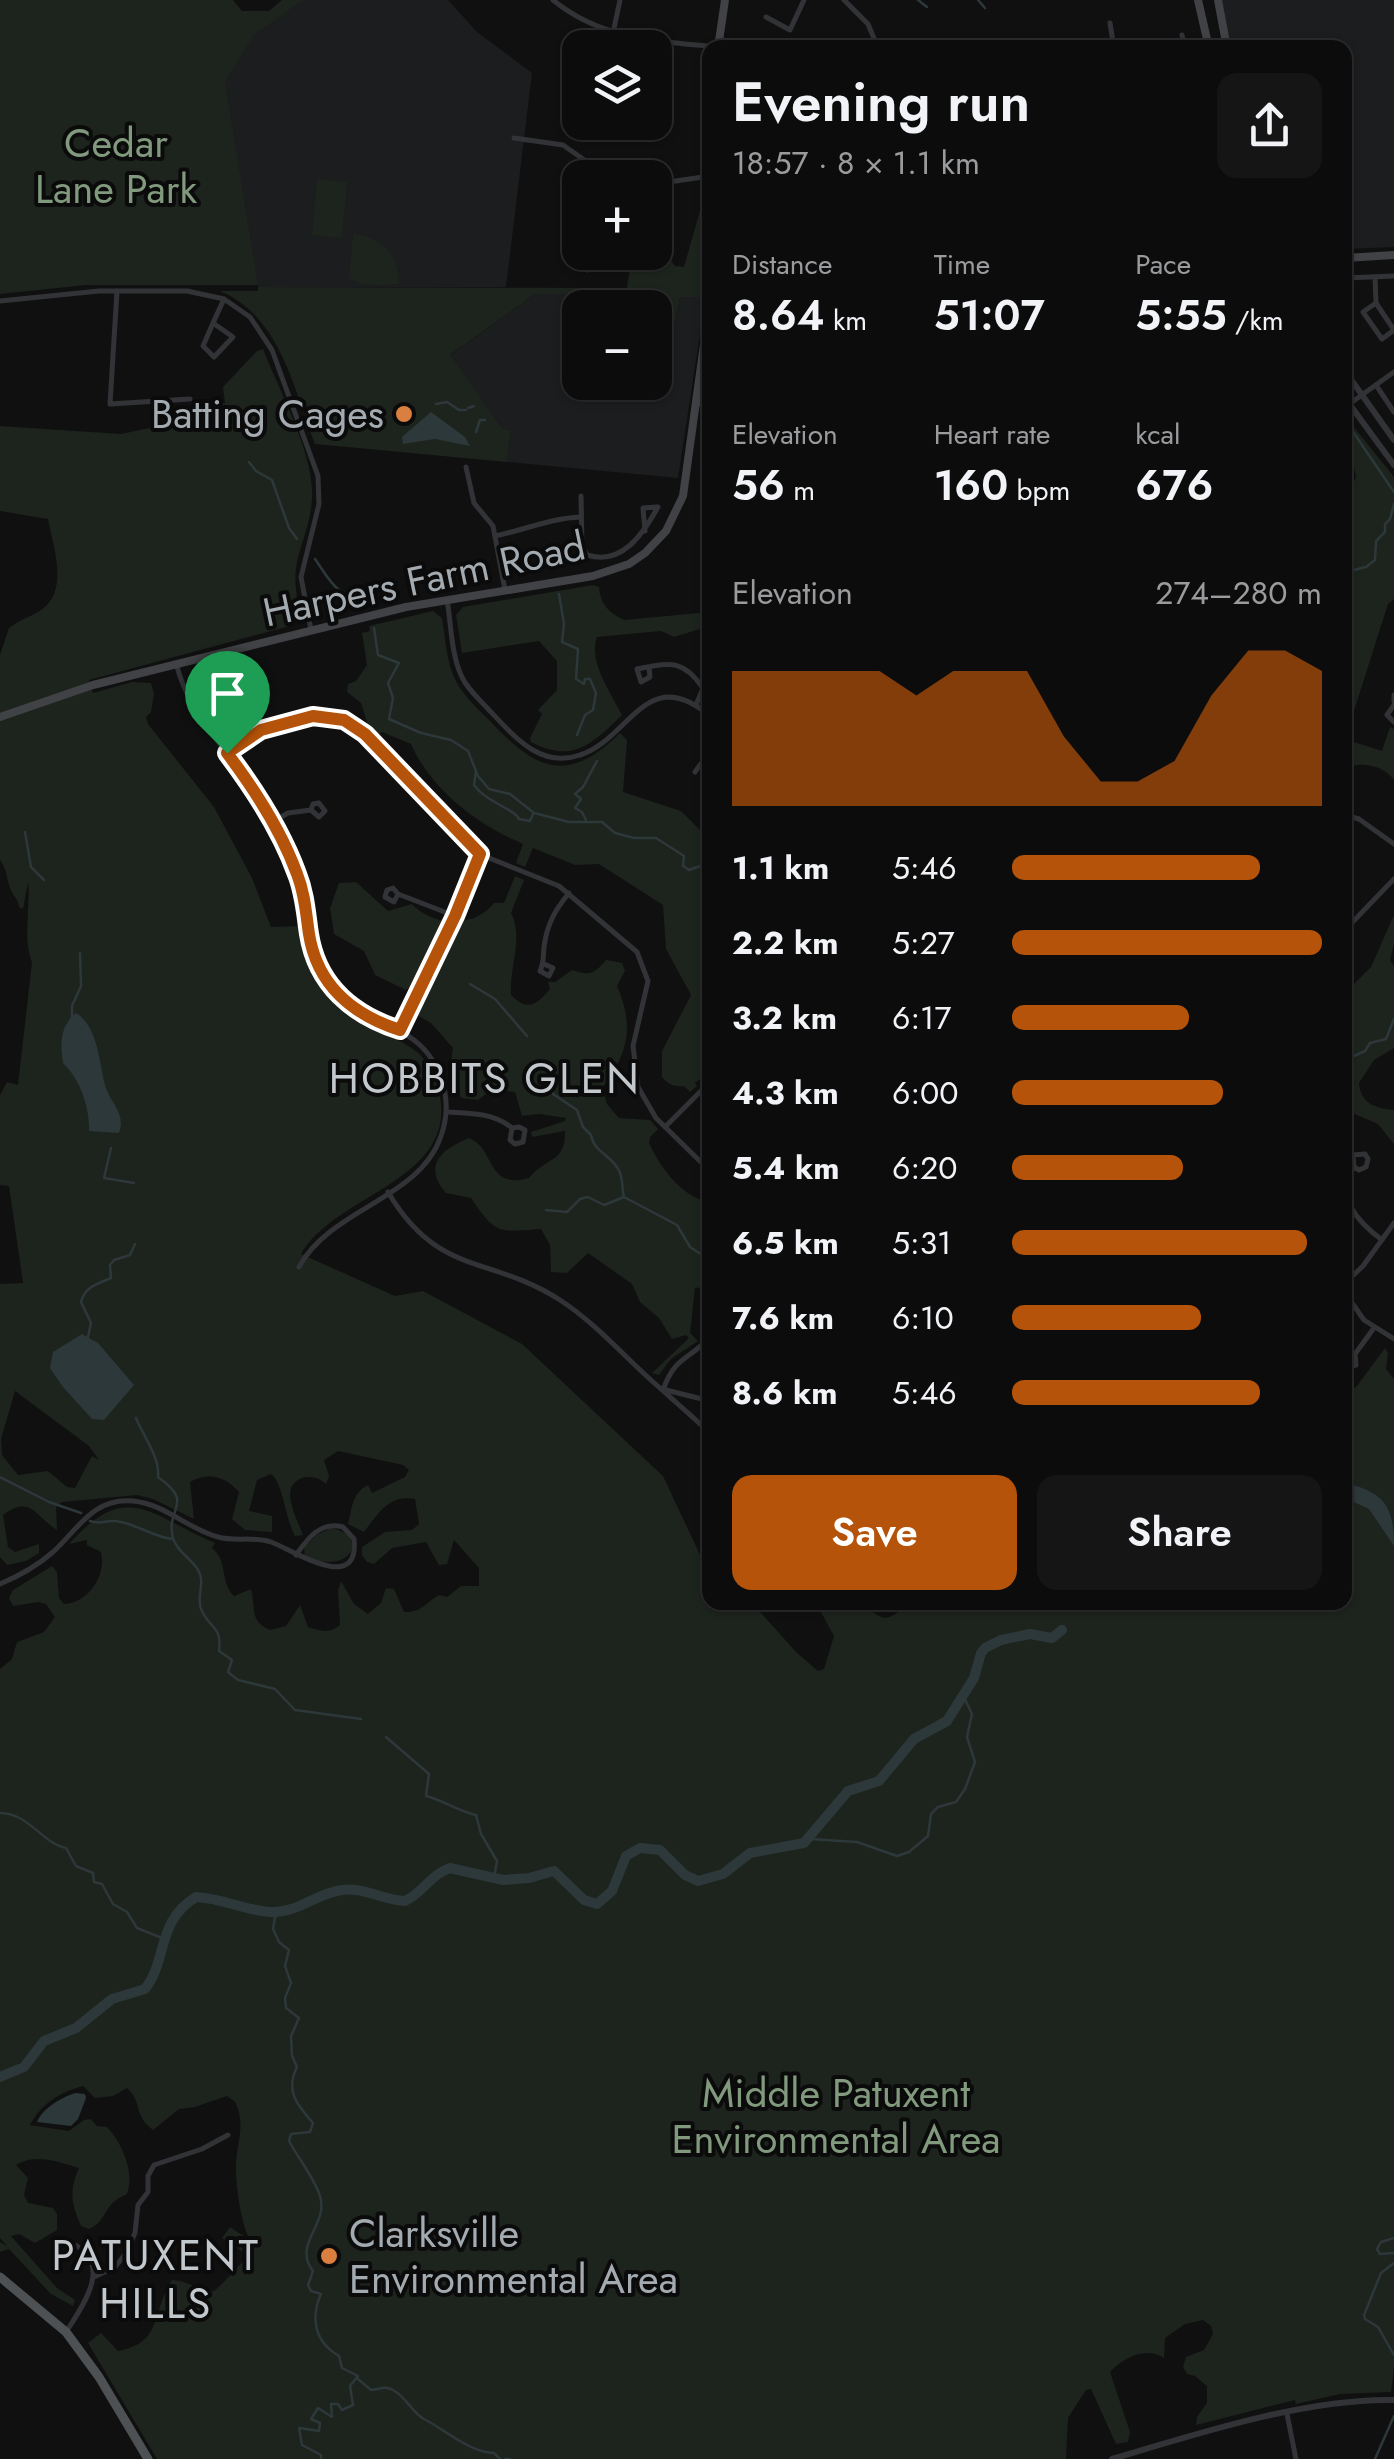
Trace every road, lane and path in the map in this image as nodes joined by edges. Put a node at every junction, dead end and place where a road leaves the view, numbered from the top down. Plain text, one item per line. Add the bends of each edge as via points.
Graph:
1 (554, 0) edge
2 (620, 0) edge
3 (725, 0) edge
4 (804, 0) edge
5 (1198, 0) edge
6 (1218, 0) edge
7 (847, 1) edge
8 (766, 18) dead end
9 (1110, 23) dead end
10 (604, 30) edge
11 (614, 30) edge
12 (1182, 36) dead end
13 (719, 40) edge
14 (875, 40) edge
15 (1113, 40) edge
16 (1183, 40) edge
17 (1207, 40) edge
18 (1226, 40) edge
19 (672, 41) edge
20 (702, 45) edge
21 (514, 138) dead end
22 (583, 160) edge
23 (702, 177) edge
24 (672, 182) edge
25 (1394, 255) edge
26 (1352, 258) edge
27 (1394, 276) edge
28 (1375, 277) junction
29 (1352, 278) edge
30 (116, 290) junction
31 (224, 299) junction
32 (0, 301) edge
33 (1376, 303) junction
34 (213, 323) junction
35 (702, 351) edge
36 (1394, 372) edge
37 (1352, 382) edge
38 (1376, 385) junction
39 (702, 394) edge
40 (1361, 395) junction
41 (190, 399) dead end
42 (1352, 400) edge
43 (697, 406) junction
44 (1352, 411) edge
45 (1394, 412) edge
46 (1394, 440) edge
47 (1394, 465) edge
48 (466, 467) dead end
49 (580, 496) dead end
50 (581, 517) junction
51 (644, 531) junction
52 (495, 536) junction
53 (505, 590) junction
54 (447, 599) junction
55 (310, 630) junction
56 (176, 663) junction
57 (649, 666) dead end
58 (702, 687) edge
59 (702, 690) edge
60 (1394, 700) edge
61 (696, 705) junction
62 (702, 710) edge
63 (0, 717) edge
64 (1394, 722) edge
65 (227, 753) junction
66 (702, 762) edge
67 (695, 772) dead end
68 (310, 810) dead end
69 (1352, 817) edge
70 (272, 822) junction
71 (1394, 844) edge
72 (480, 854) junction
73 (1394, 878) edge
74 (569, 893) junction
75 (398, 894) dead end
76 (455, 916) junction
77 (1352, 923) edge
78 (544, 964) dead end
79 (400, 1030) junction
80 (702, 1090) edge
81 (447, 1112) junction
82 (665, 1126) junction
83 (512, 1128) dead end
84 (702, 1163) edge
85 (1354, 1167) dead end
86 (1352, 1172) edge
87 (388, 1192) junction
88 (1352, 1211) edge
89 (1394, 1224) edge
90 (1382, 1240) junction
91 (298, 1267) dead end
92 (1352, 1276) edge
93 (1352, 1301) edge
94 (1374, 1328) junction
95 (1394, 1339) edge
96 (702, 1345) edge
97 (1352, 1353) edge
98 (1355, 1354) junction
99 (1352, 1366) edge
100 (663, 1390) junction
101 (689, 1396) junction
102 (702, 1399) edge
103 (683, 1408) junction
104 (702, 1426) edge
105 (296, 1555) junction
106 (0, 1584) edge
107 (228, 2136) dead end
108 (75, 2244) dead end
109 (94, 2277) junction
110 (0, 2278) edge
111 (66, 2332) junction
112 (1394, 2400) edge
113 (1286, 2414) junction
114 (1116, 2458) edge
115 (148, 2459) edge
116 (1296, 2459) edge

1 - 10 street
2 - 11 street
3 - 13 main road
4 - 8 street via 790,30
5 - 17 main road
6 - 18 main road
7 - 14 street
9 - 15 street
12 - 16 street
19 - 20 street
21 - 22 street via 563,146
23 - 24 street
25 - 26 main road
27 - 28 street
28 - 29 street
28 - 33 street
30 - 31 street
30 - 32 street
30 - 41 street via 110,404
31 - 34 street
31 - 55 street via 250,318 272,350 318,476 320,504 301,578
33 - 33 street via 1363,312 1382,339 1394,330
34 - 34 street via 203,346 214,357 233,337
35 - 43 main road, Harpers Farm Road
36 - 38 street
37 - 40 street
38 - 40 street
38 - 45 street
39 - 43 main road, Harpers Farm Road
40 - 42 street
40 - 46 street
43 - 53 main road, Harpers Farm Road via 683,496 656,543 605,574
44 - 47 street
48 - 52 street via 474,503 492,521
49 - 50 street
50 - 51 street via 582,546 591,557 627,548
50 - 52 street via 552,518
51 - 51 street via 651,519 658,508 644,508
52 - 53 street
53 - 54 main road, Harpers Farm Road
54 - 55 main road, Harpers Farm Road
54 - 61 street via 466,684 518,740 542,755 590,751 655,700
55 - 56 main road, Harpers Farm Road
56 - 63 main road, Harpers Farm Road
56 - 65 street via 186,698
57 - 58 street via 674,664
59 - 61 street
60 - 64 street via 1387,715
61 - 62 street
65 - 70 street
65 - 72 street via 261,730 313,716 344,720
66 - 67 street
68 - 70 street
69 - 71 street
70 - 79 street via 301,884 313,952 326,978 358,1012
72 - 74 street
72 - 76 street
73 - 77 street
74 - 78 street via 550,920
74 - 82 street via 644,964 647,990 633,1066 643,1098
75 - 76 street
76 - 79 street
79 - 81 street via 435,1065
80 - 82 street
81 - 83 street via 488,1116
81 - 87 street via 432,1156
82 - 84 street
85 - 86 street
87 - 91 street via 322,1236
87 - 100 street via 426,1240 565,1303
88 - 90 street
89 - 90 street
90 - 92 street
93 - 94 street
94 - 95 street
94 - 98 street
96 - 100 street via 674,1365
97 - 98 street
98 - 99 street
100 - 101 street
100 - 103 street
101 - 102 street
101 - 103 street
103 - 104 street
105 - 105 street via 318,1566 338,1566 352,1556 354,1538 342,1527 327,1526
105 - 106 street via 263,1540 217,1537 137,1501 107,1504 85,1516 43,1560
107 - 109 street via 154,2165 126,2252 116,2267
108 - 109 street via 88,2255
109 - 111 street
110 - 111 main road
111 - 115 main road
112 - 113 street
113 - 114 street
113 - 116 street

